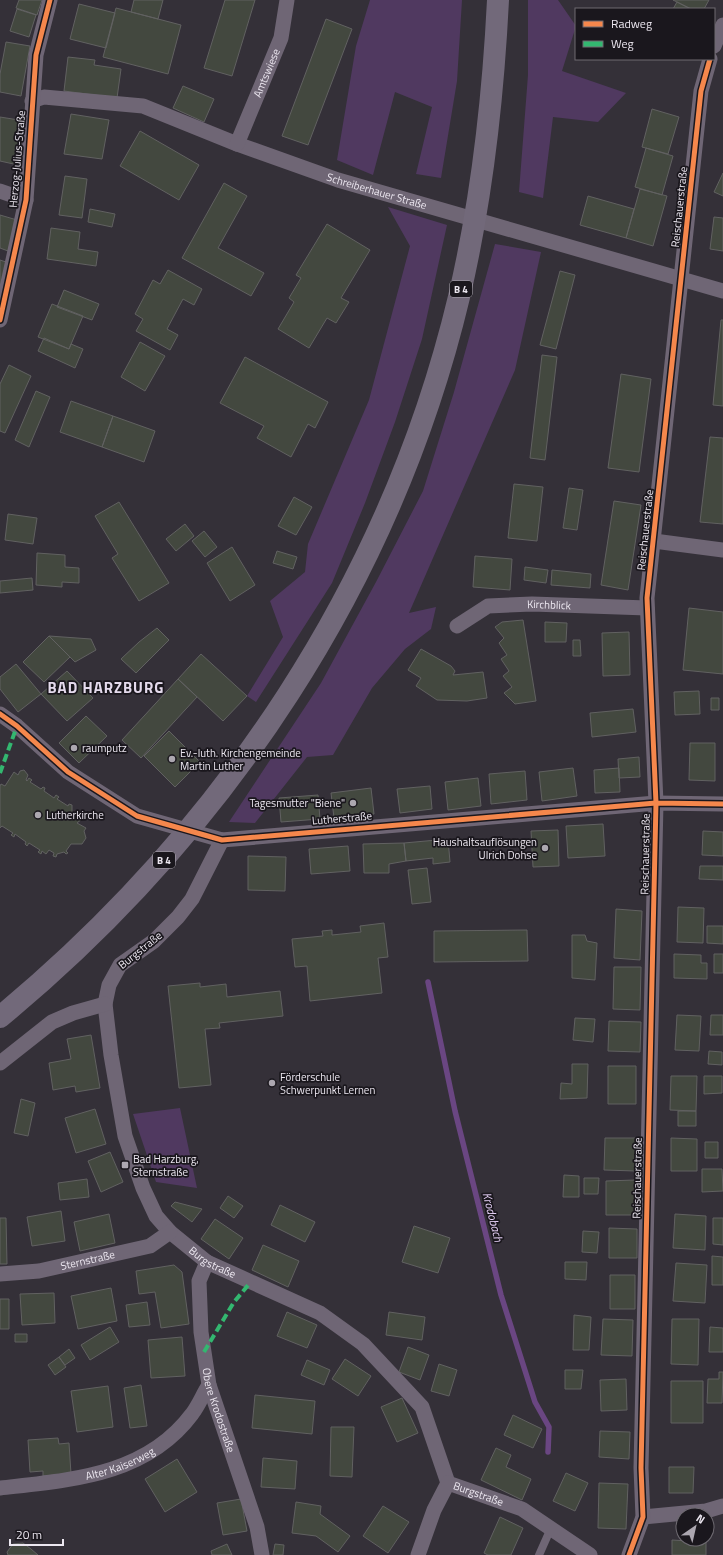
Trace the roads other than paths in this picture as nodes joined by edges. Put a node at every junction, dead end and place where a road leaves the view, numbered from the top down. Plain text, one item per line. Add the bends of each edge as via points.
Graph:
1 (50, 0) edge
2 (287, 0) edge
3 (498, 0) edge
4 (723, 25) edge
5 (715, 44) edge
6 (710, 60) edge
7 (32, 100) junction
8 (237, 144) junction
9 (0, 191) edge
10 (26, 200) junction
11 (681, 280) junction
12 (723, 291) edge
13 (0, 320) edge
14 (654, 541) junction
15 (723, 550) edge
16 (647, 608) junction
17 (458, 626) dead end
18 (0, 714) edge
19 (656, 803) junction
20 (723, 804) edge
21 (219, 839) junction
22 (106, 1004) junction
23 (0, 1017) edge
24 (0, 1063) edge
25 (170, 1232) junction
26 (207, 1262) junction
27 (0, 1274) edge
28 (209, 1385) junction
29 (448, 1483) junction
30 (0, 1488) edge
31 (723, 1506) edge
32 (643, 1517) junction
33 (551, 1528) junction
34 (262, 1555) edge
35 (418, 1555) edge
36 (539, 1555) edge
37 (590, 1555) edge
38 (629, 1555) edge

1 - 7 street, Herzog-Julius-Straße via 36,55
2 - 8 street, Amtswiese via 281,38
3 - 23 highway, B 4 via 493,82 484,160 459,298 423,418 394,494 363,563 290,693 254,747 203,814 111,916
4 - 5 street
6 - 11 street, Reischauerstraße via 701,91
7 - 8 street, Schreiberhauer Straße via 44,97 143,106
7 - 10 street, Herzog-Julius-Straße
8 - 11 street, Schreiberhauer Straße via 338,180
9 - 10 street
10 - 13 street, Herzog-Julius-Straße
11 - 12 street, Schreiberhauer Straße
11 - 14 street, Reischauerstraße
14 - 15 street
14 - 16 street, Reischauerstraße
16 - 17 street, Kirchblick via 532,604 488,606
16 - 19 street, Reischauerstraße
18 - 21 street, Lutherstraße via 68,772 137,816
19 - 20 street, Lutherstraße
19 - 21 street, Lutherstraße
19 - 32 street, Reischauerstraße via 641,1468
21 - 22 street, Burgstraße via 192,899 154,941 120,965 109,985
22 - 24 street via 52,1022
22 - 25 street, Burgstraße via 111,1054 125,1136 143,1188 156,1216
25 - 26 street, Burgstraße
25 - 27 street, Sternstraße via 150,1246 39,1271
26 - 28 street, Obere Krodostraße via 199,1282 201,1332
26 - 29 street, Burgstraße via 320,1313 363,1344 422,1407
28 - 30 street, Alter Kaiserweg via 193,1414 182,1425 152,1451 128,1465 90,1476
28 - 34 street, Obere Krodostraße via 257,1527
29 - 33 street, Burgstraße via 522,1509
29 - 35 street via 434,1510
31 - 32 street via 706,1511
32 - 38 street, Reischauerstraße
33 - 36 lane
33 - 37 street, Burgstraße

